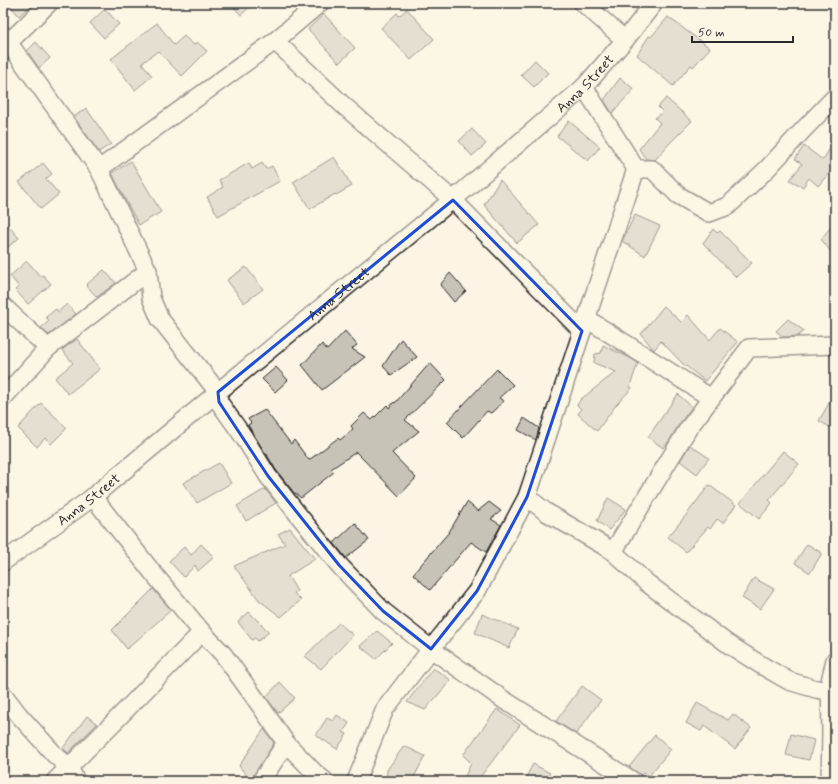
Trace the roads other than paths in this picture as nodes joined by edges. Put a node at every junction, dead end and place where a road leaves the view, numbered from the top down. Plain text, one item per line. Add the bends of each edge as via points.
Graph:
1 (49, 3) edge
2 (320, 3) edge
3 (583, 3) edge
4 (654, 3) edge
5 (5, 39) edge
6 (625, 40) junction
7 (275, 41) junction
8 (584, 88) junction
9 (835, 97) edge
10 (98, 169) junction
11 (636, 169) junction
12 (453, 200) junction
13 (148, 271) junction
14 (3, 306) edge
15 (584, 325) junction
16 (835, 345) edge
17 (48, 348) junction
18 (218, 392) junction
19 (3, 398) edge
20 (711, 398) junction
21 (93, 497) junction
22 (527, 497) junction
23 (613, 552) junction
24 (3, 562) edge
25 (202, 632) junction
26 (431, 649) junction
27 (835, 660) edge
28 (830, 690) junction
29 (3, 694) edge
30 (286, 743) junction
31 (73, 774) edge
32 (55, 781) edge
33 (261, 781) edge
34 (325, 781) edge
35 (356, 781) edge
36 (633, 781) edge
37 (830, 781) edge

1 - 5 street
2 - 7 street
3 - 6 street
4 - 6 street, Anna Street
5 - 10 street
6 - 8 street, Anna Street
7 - 10 street
7 - 12 street via 343,105
8 - 11 street
8 - 12 street, Anna Street
9 - 11 street via 728,206 708,213 678,195 652,169
10 - 13 street
11 - 15 street
12 - 15 street
12 - 18 street, Anna Street
13 - 17 street
13 - 18 street via 151,298 160,319
14 - 17 street
15 - 20 street
15 - 22 street
16 - 20 street via 749,348
17 - 19 street
18 - 21 street, Anna Street
18 - 26 street via 219,402 268,476 339,565 383,611
20 - 23 street via 688,429
21 - 24 street, Anna Street
21 - 25 street
22 - 23 street via 546,512
22 - 26 street via 477,591
23 - 28 street via 647,583 728,644 761,665 789,681 816,689
25 - 30 street via 223,654
25 - 31 street via 118,718
26 - 35 street via 385,709
26 - 36 street via 517,708
27 - 28 street
28 - 37 street
29 - 31 street
30 - 33 street
30 - 34 street
31 - 32 street

